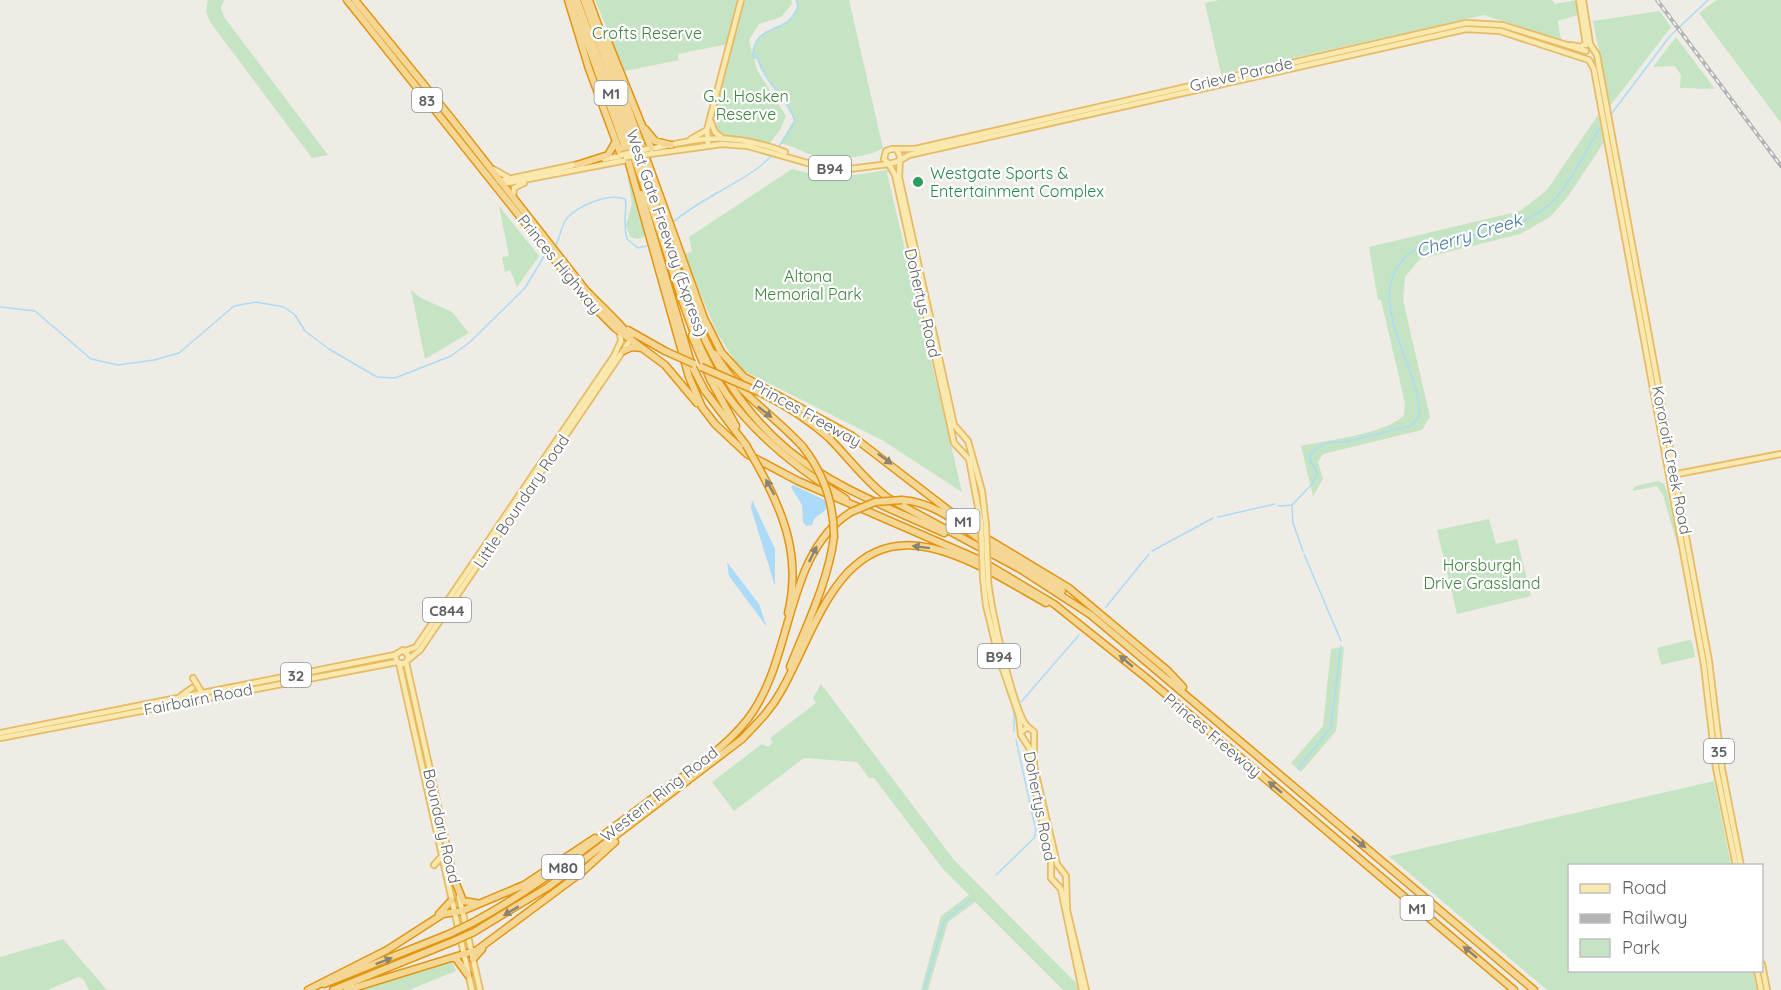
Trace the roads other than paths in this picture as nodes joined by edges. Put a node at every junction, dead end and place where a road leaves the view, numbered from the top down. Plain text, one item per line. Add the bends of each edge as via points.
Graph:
1 (347, 0) edge
2 (355, 0) edge
3 (570, 0) edge
4 (577, 0) edge
5 (584, 0) edge
6 (589, 0) edge
7 (741, 0) edge
8 (1581, 0) edge
9 (593, 10) junction
10 (382, 40) junction
11 (1586, 43) junction
12 (1562, 44) junction
13 (1587, 51) junction
14 (1596, 53) junction
15 (1588, 60) junction
16 (712, 111) junction
17 (637, 115) junction
18 (711, 122) junction
19 (706, 130) junction
20 (708, 137) junction
21 (721, 137) junction
22 (686, 141) junction
23 (619, 143) junction
24 (708, 144) junction
25 (670, 145) junction
26 (763, 147) junction
27 (895, 149) junction
28 (649, 151) junction
29 (625, 157) junction
30 (899, 161) junction
31 (1613, 163) junction
32 (889, 164) junction
33 (578, 167) junction
34 (491, 168) junction
35 (535, 177) junction
36 (511, 178) junction
37 (502, 182) junction
38 (494, 184) junction
39 (513, 196) junction
40 (1623, 196) junction
41 (1618, 202) junction
42 (658, 221) junction
43 (1624, 222) junction
44 (543, 240) junction
45 (672, 240) junction
46 (660, 252) junction
47 (682, 259) junction
48 (920, 286) junction
49 (677, 288) junction
50 (1637, 291) junction
51 (924, 300) junction
52 (620, 328) junction
53 (705, 333) junction
54 (630, 338) junction
55 (645, 349) junction
56 (623, 351) junction
57 (665, 351) junction
58 (614, 357) junction
59 (966, 438) junction
60 (730, 441) junction
61 (954, 443) junction
62 (746, 445) junction
63 (959, 448) junction
64 (1670, 449) junction
65 (1781, 454) edge
66 (1685, 472) junction
67 (1671, 475) junction
68 (1677, 484) junction
69 (886, 520) junction
70 (984, 524) junction
71 (481, 555) junction
72 (1007, 562) junction
73 (1689, 568) junction
74 (985, 579) junction
75 (1088, 629) junction
76 (1124, 641) junction
77 (405, 651) junction
78 (395, 654) junction
79 (407, 661) junction
80 (398, 662) junction
81 (193, 678) dead end
82 (192, 688) dead end
83 (202, 693) junction
84 (176, 699) junction
85 (1202, 709) junction
86 (747, 720) junction
87 (754, 726) junction
88 (1028, 727) junction
89 (1021, 732) junction
90 (0, 733) edge
91 (1034, 737) junction
92 (0, 738) edge
93 (1024, 740) junction
94 (429, 767) junction
95 (433, 776) junction
96 (1722, 784) junction
97 (631, 814) junction
98 (644, 816) junction
99 (442, 854) junction
100 (1736, 864) edge
101 (1741, 864) edge
102 (434, 865) dead end
103 (1060, 870) junction
104 (1052, 874) junction
105 (1065, 880) junction
106 (455, 881) junction
107 (1057, 884) junction
108 (451, 901) junction
109 (485, 901) junction
110 (462, 911) junction
111 (454, 913) junction
112 (414, 932) junction
113 (463, 954) junction
114 (472, 955) junction
115 (455, 957) junction
116 (1757, 972) edge
117 (1763, 972) edge
118 (468, 975) junction
119 (309, 990) edge
120 (333, 990) edge
121 (347, 990) edge
122 (472, 990) edge
123 (480, 990) edge
124 (1084, 990) edge
125 (1514, 990) edge
126 (1534, 990) edge
127 (1761, 990) edge
128 (1767, 990) edge

1 - 10 highway, 83
2 - 10 highway, 83
3 - 23 highway
4 - 42 highway, West Gate Freeway (Express) / M1
5 - 42 highway, West Gate Freeway (Express) / M1
6 - 9 highway, M1
7 - 16 main road
8 - 11 main road, Kororoit Creek Road / 35
8 - 14 main road, Kororoit Creek Road / 35
9 - 17 highway
9 - 42 highway, M1
10 - 34 highway, 83
10 - 38 highway, 83
11 - 12 main road via 1580,48
11 - 13 main road, Kororoit Creek Road / 35
12 - 13 main road
12 - 27 main road, Grieve Parade via 1496,24 1466,23 915,150
13 - 14 main road
13 - 15 main road, 35
14 - 15 main road via 1594,59
14 - 31 main road, Kororoit Creek Road / 35
15 - 30 main road, Grieve Parade via 1496,30 1462,30 909,155
15 - 31 main road, Kororoit Creek Road / 35 via 1594,69
16 - 18 main road
16 - 19 main road
17 - 25 highway via 655,141
17 - 28 highway
18 - 20 main road
18 - 21 main road
19 - 20 main road
19 - 22 main road
20 - 21 main road, B94
20 - 22 main road, B94
20 - 24 main road
21 - 26 main road, B94
22 - 25 main road, B94
23 - 29 highway
23 - 33 highway via 608,155
23 - 42 highway
24 - 26 main road, B94
24 - 28 main road, B94
25 - 28 main road, B94
26 - 32 main road, B94 via 808,165 833,168
27 - 30 main road, B94 via 900,154
27 - 32 main road via 885,153
28 - 29 main road, B94, bridge
29 - 33 main road, B94
30 - 32 main road
30 - 48 main road, Dohertys Road / B94 via 898,177
31 - 40 main road, Kororoit Creek Road / 35
31 - 41 main road, Kororoit Creek Road / 35
32 - 48 main road, Dohertys Road / B94
33 - 35 main road, B94
34 - 36 main road
34 - 37 highway, 83
35 - 36 main road, B94
35 - 37 main road, B94
35 - 39 main road via 515,187
36 - 37 main road, B94
37 - 38 main road
37 - 39 highway, Princes Highway / 83
38 - 44 highway, Princes Highway / 83
39 - 44 highway, Princes Highway / 83
40 - 41 main road
40 - 43 main road, Kororoit Creek Road / 35
41 - 43 main road, Kororoit Creek Road / 35
42 - 45 highway, West Gate Freeway (Express) / M1
42 - 46 highway, West Gate Freeway (Express) / M1
42 - 46 highway, M1
43 - 50 main road, Kororoit Creek Road / 35
44 - 52 highway, Princes Highway / 83 via 604,315
45 - 47 highway, M1
45 - 53 highway
45 - 72 highway, West Gate Freeway (Express) / M1 via 686,298 712,357 736,396 765,429 796,456 852,492
46 - 49 highway, West Gate Freeway (Express) / M1
46 - 60 highway, M1 via 692,386 708,416
46 - 62 highway via 696,375
47 - 53 highway
47 -> 85 highway, Princes Freeway / M1 via 712,338 737,371 852,436 978,533 1069,588 1168,671
48 - 51 main road, Dohertys Road / B94
49 - 62 highway via 704,367
49 - 69 highway, West Gate Freeway (Express) / M1 via 717,379 762,435 798,468
50 - 64 main road, Kororoit Creek Road / 35
50 - 67 main road, Kororoit Creek Road / 35
51 - 59 main road, Dohertys Road / B94 via 954,425
51 - 61 main road, Dohertys Road / B94
52 - 54 highway, Princes Highway / 83
52 - 57 highway
52 - 58 main road, Little Boundary Road via 621,340
53 -> 87 highway, bridge via 742,392 803,447 826,487 833,512 834,537 828,568 778,691
54 - 55 highway
54 - 56 main road, Little Boundary Road / C844
54 - 57 highway
54 - 58 main road
55 - 56 highway via 633,347
55 - 60 highway via 672,372
56 - 71 main road, Little Boundary Road / C844
57 - 72 highway, bridge via 759,392 806,419 888,498
58 - 71 main road, Little Boundary Road / C844
59 - 61 main road via 957,437
59 - 63 main road via 966,447
59 - 70 main road, Dohertys Road / B94 via 982,491
60 - 69 highway, M1 via 788,476
61 - 63 main road, Dohertys Road / B94
86 -> 62 highway, bridge via 769,673 788,612 792,558 787,528 776,500
63 - 70 main road, Dohertys Road / B94 via 970,460
64 - 66 main road via 1677,468
64 - 67 main road, Kororoit Creek Road / 35
65 - 66 main road
66 - 67 main road
66 - 68 main road
67 - 68 main road, Kororoit Creek Road / 35
67 - 73 main road, Kororoit Creek Road / 35
68 - 73 main road, Kororoit Creek Road / 35
69 - 75 highway, Princes Freeway / M1 via 994,567
70 - 74 main road, Dohertys Road / B94, bridge
71 - 77 main road, Little Boundary Road / C844 via 416,647
71 - 79 main road, Little Boundary Road / C844 via 420,650
72 - 76 highway, Princes Freeway / M1
73 - 96 main road, Kororoit Creek Road / 35
74 - 88 main road, Dohertys Road / B94 via 1007,668
74 - 89 main road, Dohertys Road / B94 via 988,613
75 -> 87 highway via 949,554 912,545 884,549 857,563 838,582 781,693
125 -> 75 highway, Princes Freeway / M1
76 - 85 highway, Princes Freeway / M1
86 -> 76 highway, bridge via 772,674 815,549 830,528 851,512 874,502 902,500 943,512 994,550 1049,581
77 - 78 main road, 32
77 - 79 main road, Boundary Road
78 - 80 main road, Boundary Road
78 - 83 main road, Fairbairn Road / 32
79 - 80 main road, 32
79 - 94 main road, Boundary Road
80 - 92 main road, Fairbairn Road / 32
80 - 99 main road, Boundary Road
81 - 83 main road
82 - 84 main road
83 - 84 main road, Fairbairn Road / 32
84 - 90 main road, Fairbairn Road / 32
85 -> 126 highway, Princes Freeway / M1
86 - 97 highway, Western Ring Road / M80 via 693,769
87 - 98 highway, Western Ring Road / M80
88 - 89 main road
88 - 91 main road, B94 via 1034,730
89 - 93 main road, B94
91 - 93 main road
91 - 103 main road, Dohertys Road / B94 via 1035,773
93 - 104 main road, Dohertys Road / B94 via 1030,749
94 - 95 main road, Boundary Road
94 - 95 main road
95 - 106 main road, Boundary Road
96 - 100 main road, Kororoit Creek Road / 35
96 - 101 main road, Kororoit Creek Road / 35
97 - 109 highway via 530,882
119 -> 97 highway, Western Ring Road / M80, bridge via 472,923 541,882
98 - 114 highway via 582,872
98 -> 120 highway, Western Ring Road / M80, bridge via 548,887 474,932
99 - 102 main road
99 - 108 main road, Boundary Road
103 - 104 main road
103 - 105 main road, B94 via 1065,873
104 - 107 main road, B94
105 - 107 main road
105 - 124 main road, Dohertys Road / B94 via 1067,910
106 - 109 highway via 465,903
106 - 110 main road, Boundary Road
107 - 124 main road, Dohertys Road / B94
108 - 111 main road, Boundary Road
108 - 112 highway
109 - 110 highway
110 - 111 highway
110 - 114 main road, Boundary Road
111 - 112 highway via 443,914
111 - 113 main road, Boundary Road
112 - 119 highway
113 - 114 highway
113 - 115 highway
113 - 118 main road, Boundary Road
114 - 123 main road, Boundary Road
115 - 118 highway
115 - 121 highway
116 - 127 main road
117 - 128 main road
118 - 122 main road, Boundary Road

